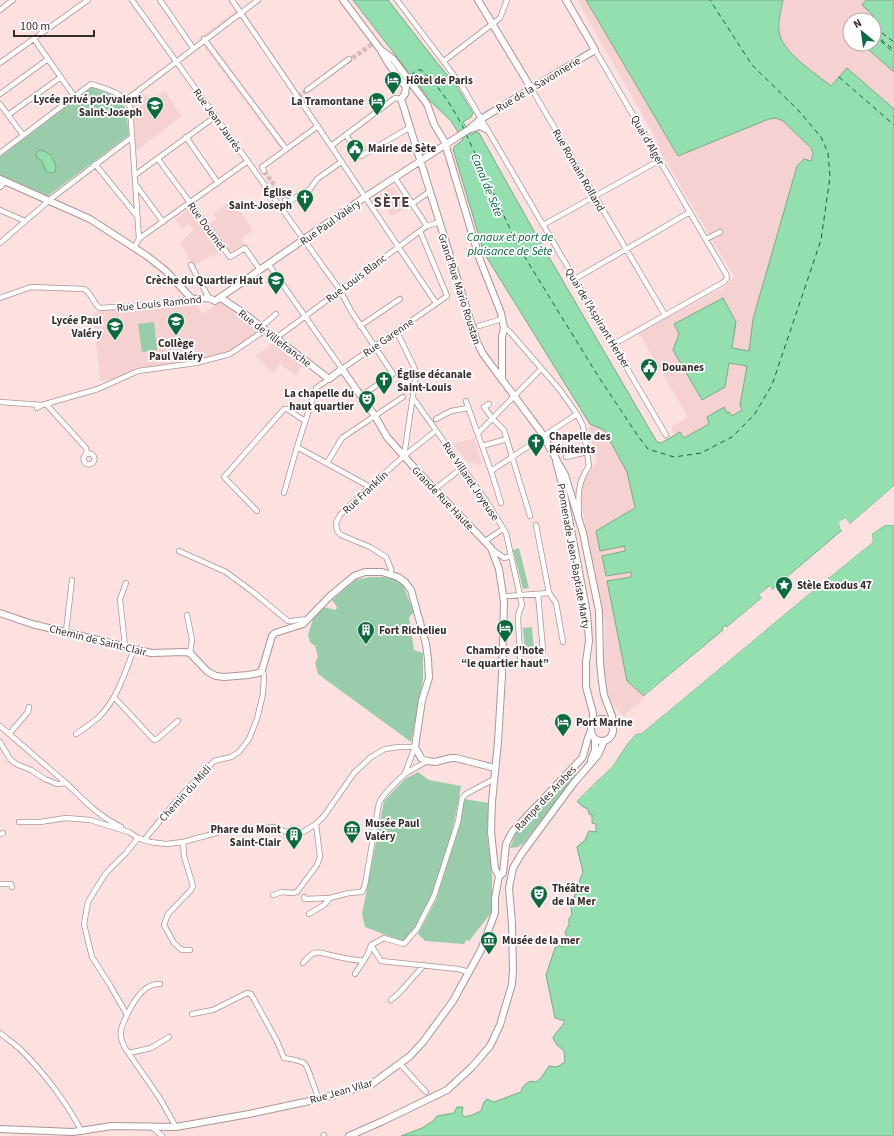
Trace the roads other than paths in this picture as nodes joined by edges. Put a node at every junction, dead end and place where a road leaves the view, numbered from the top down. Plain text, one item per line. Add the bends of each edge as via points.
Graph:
1 (14, 0) edge
2 (88, 0) edge
3 (132, 0) edge
4 (160, 0) edge
5 (232, 0) edge
6 (258, 0) edge
7 (343, 0) edge
8 (397, 0) edge
9 (478, 0) edge
10 (506, 0) edge
11 (566, 0) edge
12 (0, 10) edge
13 (240, 13) junction
14 (493, 24) junction
15 (34, 39) junction
16 (204, 39) junction
17 (192, 48) junction
18 (380, 49) junction
19 (595, 50) junction
20 (48, 59) junction
21 (348, 59) tunnel mouth
22 (444, 61) junction
23 (176, 62) junction
24 (0, 63) edge
25 (61, 77) junction
26 (531, 88) junction
27 (307, 90) tunnel mouth
28 (0, 94) edge
29 (74, 96) junction
30 (401, 99) junction
31 (126, 100) junction
32 (0, 104) edge
33 (8, 115) junction
34 (216, 116) junction
35 (481, 119) junction
36 (318, 126) junction
37 (409, 128) junction
38 (486, 129) junction
39 (468, 130) junction
40 (23, 135) junction
41 (346, 135) junction
42 (132, 137) junction
43 (186, 138) junction
44 (446, 144) junction
45 (331, 146) junction
46 (286, 149) junction
47 (0, 153) edge
48 (158, 158) junction
49 (660, 160) junction
50 (248, 161) junction
51 (420, 161) junction
52 (341, 162) junction
53 (95, 164) junction
54 (264, 171) dead end
55 (135, 175) junction
56 (395, 178) junction
57 (2, 180) edge
58 (218, 183) junction
59 (135, 184) junction
60 (0, 187) edge
61 (430, 192) junction
62 (595, 196) junction
63 (365, 197) junction
64 (49, 200) junction
65 (286, 201) dead end
66 (190, 203) junction
67 (412, 204) junction
68 (0, 210) edge
69 (690, 212) junction
70 (137, 216) junction
71 (24, 221) junction
72 (163, 222) junction
73 (439, 222) junction
74 (543, 225) junction
75 (426, 226) junction
76 (420, 231) junction
77 (720, 232) dead end
78 (139, 239) junction
79 (706, 239) junction
80 (304, 240) junction
81 (0, 243) edge
82 (398, 246) junction
83 (134, 248) junction
84 (626, 249) junction
85 (191, 265) dead end
86 (269, 265) junction
87 (260, 270) junction
88 (575, 278) junction
89 (340, 290) junction
90 (0, 297) edge
91 (192, 298) junction
92 (215, 299) junction
93 (400, 300) dead end
94 (436, 303) junction
95 (276, 314) dead end
96 (665, 315) junction
97 (305, 316) junction
98 (502, 319) junction
99 (360, 326) junction
100 (478, 326) dead end
101 (263, 328) junction
102 (505, 329) junction
103 (397, 332) junction
104 (276, 338) junction
105 (614, 344) junction
106 (374, 347) junction
107 (342, 369) junction
108 (541, 369) junction
109 (499, 370) junction
110 (328, 379) junction
111 (360, 396) junction
112 (403, 396) dead end
113 (514, 396) junction
114 (413, 398) junction
115 (466, 401) dead end
116 (0, 402) edge
117 (488, 404) dead end
118 (42, 406) junction
119 (468, 408) junction
120 (577, 414) junction
121 (374, 416) junction
122 (492, 418) junction
123 (436, 419) dead end
124 (305, 421) junction
125 (478, 432) junction
126 (433, 433) dead end
127 (666, 435) dead end
128 (544, 436) junction
129 (507, 439) junction
130 (482, 446) junction
131 (297, 447) junction
132 (587, 452) junction
133 (87, 454) dead end
134 (404, 456) junction
135 (512, 457) junction
136 (566, 457) dead end
137 (327, 463) junction
138 (463, 467) junction
139 (491, 471) junction
140 (561, 472) junction
141 (370, 487) junction
142 (435, 489) junction
143 (284, 493) dead end
144 (501, 503) dead end
145 (257, 511) dead end
146 (530, 516) dead end
147 (580, 520) junction
148 (536, 525) dead end
149 (503, 529) junction
150 (485, 541) junction
151 (491, 548) junction
152 (179, 551) dead end
153 (511, 556) junction
154 (391, 574) junction
155 (72, 580) dead end
156 (126, 583) dead end
157 (549, 593) junction
158 (538, 594) junction
159 (520, 595) junction
160 (508, 596) dead end
161 (0, 613) edge
162 (187, 615) dead end
163 (306, 620) junction
164 (66, 631) junction
165 (563, 642) dead end
166 (125, 646) junction
167 (134, 649) junction
168 (542, 650) dead end
169 (190, 654) junction
170 (520, 658) dead end
171 (262, 670) junction
172 (114, 697) junction
173 (29, 707) dead end
174 (178, 721) dead end
175 (611, 722) junction
176 (0, 726) edge
177 (591, 726) junction
178 (9, 734) junction
179 (76, 734) dead end
180 (595, 738) junction
181 (604, 741) junction
182 (0, 742) edge
183 (586, 742) junction
184 (416, 747) junction
185 (427, 761) junction
186 (590, 764) junction
187 (495, 768) junction
188 (406, 774) junction
189 (494, 779) junction
190 (66, 783) junction
191 (19, 822) dead end
192 (316, 824) junction
193 (129, 832) junction
194 (138, 838) junction
195 (144, 840) junction
196 (183, 842) junction
197 (499, 876) junction
198 (0, 884) edge
199 (12, 887) dead end
200 (273, 895) dead end
201 (330, 898) junction
202 (304, 899) dead end
203 (310, 914) dead end
204 (371, 945) junction
205 (190, 950) dead end
206 (364, 961) junction
207 (303, 963) dead end
208 (424, 965) junction
209 (469, 972) junction
210 (355, 974) dead end
211 (160, 984) dead end
212 (391, 1000) dead end
213 (192, 1014) dead end
214 (127, 1015) junction
215 (0, 1033) edge
216 (169, 1037) dead end
217 (129, 1053) junction
218 (400, 1064) junction
219 (426, 1092) dead end
220 (319, 1098) junction
221 (152, 1126) junction
222 (176, 1127) junction
223 (0, 1129) edge
224 (82, 1132) junction
225 (162, 1136) edge
226 (349, 1136) edge

1 - 12 street
2 - 15 street
3 - 23 street, Rue Jean Jaurès
4 - 17 street
5 - 13 street
6 - 13 street
7 - 18 street
8 - 22 street, Quai de l'Aspirant Herber
9 - 14 street, Rue Romain Rolland
10 - 14 street via 500,18
11 - 19 street, Quai d'Alger
13 - 16 street
13 - 36 street
14 - 22 street
14 - 26 street, Rue Romain Rolland
15 - 20 street
15 - 24 street
16 - 17 street
16 - 46 street
17 - 23 street
18 - 30 street via 406,87
18 - 44 street via 393,59 427,104 434,124
19 - 26 street, Rue de la Savonnerie
19 - 49 street, Quai d'Alger
20 - 25 street
20 - 28 street
21 - 27 street
22 - 35 street, Quai de l'Aspirant Herber
23 - 31 street
23 - 34 street, Rue Jean Jaurès
25 - 29 street
25 - 33 street
26 - 35 street, Rue de la Savonnerie
26 - 62 street, Rue Romain Rolland
29 - 31 street via 91,84 120,94
29 - 40 street
30 - 37 street, Grand'Rue Mario Roustan
30 - 41 street via 395,98
31 - 42 street via 130,107
32 - 33 street
33 - 40 street
34 - 43 street
34 - 50 street, Rue Jean Jaurès
35 - 38 street, Quai de l'Aspirant Herber
35 - 39 street, Rue de la Savonnerie
36 - 45 street
36 - 46 street
37 - 41 street via 361,156
37 - 51 street, Grand'Rue Mario Roustan
38 - 39 street via 480,126
38 - 74 street, Quai de l'Aspirant Herber
39 - 44 street, Rue Paul Valéry
40 - 47 street
41 - 45 street
42 - 53 street
42 - 55 street
43 - 48 street
43 - 58 street
44 - 51 street, Rue Paul Valéry
44 - 98 street via 480,260
45 - 52 street
46 - 54 street via 262,167
48 - 55 street
48 - 66 street, Rue Doumet
49 - 62 street
49 - 69 street, Quai d'Alger
50 - 58 street
50 - 80 street, Rue Jean Jaurès
51 - 56 street, Rue Paul Valéry
51 - 61 street, Grand'Rue Mario Roustan
52 - 63 street
52 - 65 street via 317,179 310,189
53 - 64 street
53 - 70 street
55 - 59 street
56 - 63 street, Rue Paul Valéry
56 - 67 street
57 - 60 street
57 - 64 street
58 - 66 street
59 - 70 street
59 - 72 street
61 - 67 street
61 - 73 street, Grand'Rue Mario Roustan
62 - 74 street
62 - 84 street, Rue Romain Rolland
63 - 80 street, Rue Paul Valéry
63 - 82 street
64 - 71 street
64 - 83 street via 90,219
66 - 72 street
66 - 87 street, Rue Doumet via 230,257 245,248
67 - 75 street
68 - 71 street
69 - 79 street, Quai d'Alger
69 - 84 street
70 - 78 street
71 - 81 street
72 - 78 street
73 - 75 street, Rue Louis Blanc
73 - 109 street, Grand'Rue Mario Roustan via 477,342 483,354
74 - 88 street, Quai de l'Aspirant Herber
75 - 76 street, Rue Louis Blanc
76 - 82 street, Rue Louis Blanc
76 - 94 street, Rue Garenne via 447,296
77 - 79 street
78 - 83 street
79 - 96 street, Quai d'Alger via 726,274 726,281
80 - 86 street, Rue Paul Valéry
80 - 89 street, Rue Jean Jaurès
82 - 89 street, Rue Louis Blanc
82 - 94 street
83 - 91 street via 166,272
84 - 88 street
84 - 96 street, Rue Romain Rolland
85 - 92 street
86 - 87 street, Rue Paul Valéry
86 - 97 street, Grande Rue Haute
87 - 92 street, Rue Paul Valéry
88 - 105 street, Quai de l'Aspirant Herber
89 - 97 street, Rue Louis Blanc
89 - 99 street, Rue Jean Jaurès
90 - 91 street, Rue Louis Ramond via 31,287 84,289 89,292 98,307 102,308
91 - 92 street, Rue Louis Ramond
92 - 101 street, Rue de Villefranche via 242,312
93 - 99 street
94 - 103 street, Rue Garenne
95 - 101 street
96 - 105 street
97 - 104 street, Rue Louis Blanc
97 - 107 street, Grande Rue Haute
98 - 100 street
98 - 102 street
99 - 106 street, Rue Jean Jaurès
101 - 104 street, Rue de Villefranche
101 - 118 street via 230,354 196,363 138,371 98,389
102 - 108 street
102 - 109 street
103 - 106 street, Rue Garenne
103 - 114 street via 415,369
104 - 110 street, Rue de Villefranche
105 - 127 street, Quai de l'Aspirant Herber
106 - 107 street, Rue Garenne
106 - 111 street, Rue Jean Jaurès via 393,374
107 - 110 street, Rue Garenne
107 - 111 street, Grande Rue Haute
108 - 113 street
108 - 120 street
109 - 113 street via 502,380
110 - 124 street via 316,388
111 - 121 street, Grande Rue Haute
112 - 121 street
113 - 122 street
113 - 128 street
114 - 134 street
114 - 138 street, Rue Villaret Joyeuse
115 - 119 street
116 - 118 street
117 - 122 street via 484,407
118 - 133 street via 86,448
119 - 123 street via 451,411
119 - 125 street
120 - 128 street
120 - 132 street via 583,426
121 - 134 street, Grande Rue Haute via 387,437
121 - 137 street via 342,438
122 - 125 street
122 - 129 street via 504,430
124 - 131 street
124 - 145 street via 287,408 283,410 224,477
125 - 130 street
126 - 134 street, Rue Franklin
128 - 135 street
128 - 140 street
129 - 130 street
129 - 135 street
130 - 139 street
131 - 137 street
131 - 143 street
132 - 136 street
132 - 147 street via 589,466 578,491
134 - 141 street, Rue Franklin
134 - 142 street, Grande Rue Haute
135 - 139 street
135 - 146 street
137 - 141 street
138 - 142 street
138 - 149 street, Rue Villaret Joyeuse
139 - 144 street
140 - 147 street
140 - 177 street, Promenade Jean-Baptiste Marty via 587,613 589,641 586,687 593,713
141 - 154 street, Rue Franklin via 340,515 336,527 341,535 386,557
142 - 150 street, Grande Rue Haute
147 - 175 street via 599,611 602,682 612,716
148 - 157 street
149 - 150 street
149 - 153 street, Rue Villaret Joyeuse
150 - 151 street, Grande Rue Haute
151 - 153 street via 504,558
151 - 187 street, Grande Rue Haute via 499,569 504,606 502,682
152 - 163 street via 226,572 288,621
153 - 159 street, Rue Villaret Joyeuse
154 - 163 street via 371,572 354,576
154 - 184 street via 402,579 411,590 426,644 429,678 422,700
155 - 164 street
156 - 166 street via 120,599
157 - 158 street
157 - 165 street via 556,603
158 - 159 street
158 - 168 street
159 - 160 street
159 - 170 street, Rue Villaret Joyeuse
161 - 164 street, Chemin de Saint-Clair via 32,624
162 - 169 street via 192,640
163 - 171 street via 303,624 272,636
164 - 166 street, Chemin de Saint-Clair
166 - 167 street, Chemin de Saint-Clair
167 - 169 street, Chemin de Saint-Clair via 151,653
167 - 172 street
169 - 171 street via 208,672 216,676 248,675
171 - 195 street, Chemin du Midi via 263,694 249,739 239,752 214,761
172 - 174 street via 154,740
172 - 179 street via 99,717
173 - 178 street via 28,712
175 - 177 street via 601,719
175 - 181 street via 614,728 613,735
176 - 178 street
177 - 180 street
177 - 183 street, Rampe des Arabes
178 - 190 street
180 - 181 street
180 - 183 street
180 - 186 street via 596,750
181 - 186 street via 598,755
182 - 190 street via 10,760 16,764 57,784
183 - 197 street, Rampe des Arabes via 582,758 512,832 506,844 503,873
184 - 185 street via 422,758
184 - 188 street
184 - 192 street via 385,749 371,757 354,773
185 - 187 street via 456,758
185 - 188 street
186 - 226 street via 514,868 509,888 512,984 500,1025 490,1046 447,1090
187 - 189 street, Rue Jean Vilar
188 - 201 street via 379,803 362,892
189 - 197 street, Rue Jean Vilar via 492,832 495,869
189 - 204 street via 462,798 458,822 434,896 417,929 404,944 384,938
190 - 193 street via 98,814
191 - 193 street via 66,818 90,820
192 - 196 street via 303,832 294,833 275,827 227,830
192 - 200 street via 320,857 317,865 298,892
193 - 194 street
194 - 195 street
194 - 214 street via 106,873 97,887 88,902 84,924 92,957
195 - 196 street via 166,844
196 - 205 street via 184,856 193,886 168,914 164,924 174,943 182,950
197 - 209 street, Rue Jean Vilar via 495,913
198 - 199 street via 11,884
201 - 202 street
201 - 203 street
204 - 206 street
204 - 208 street via 381,961
206 - 207 street via 320,952 309,955
206 - 210 street
208 - 209 street
208 - 212 street
209 - 218 street, Rue Jean Vilar via 454,1001 436,1026 415,1052
211 - 214 street via 151,986 137,996
213 - 220 street via 213,1010 247,993 251,994 284,1058 306,1065
214 - 217 street via 120,1033
215 - 224 street via 34,1064 67,1104
216 - 217 street via 151,1048
217 - 222 street
218 - 219 street
218 - 220 street, Rue Jean Vilar via 372,1084
220 - 222 street, Rue Jean Vilar
221 - 222 street, Rue Jean Vilar
221 - 224 street, Rue Jean Vilar via 112,1126
221 - 225 street
223 - 224 street, Rue Jean Vilar

